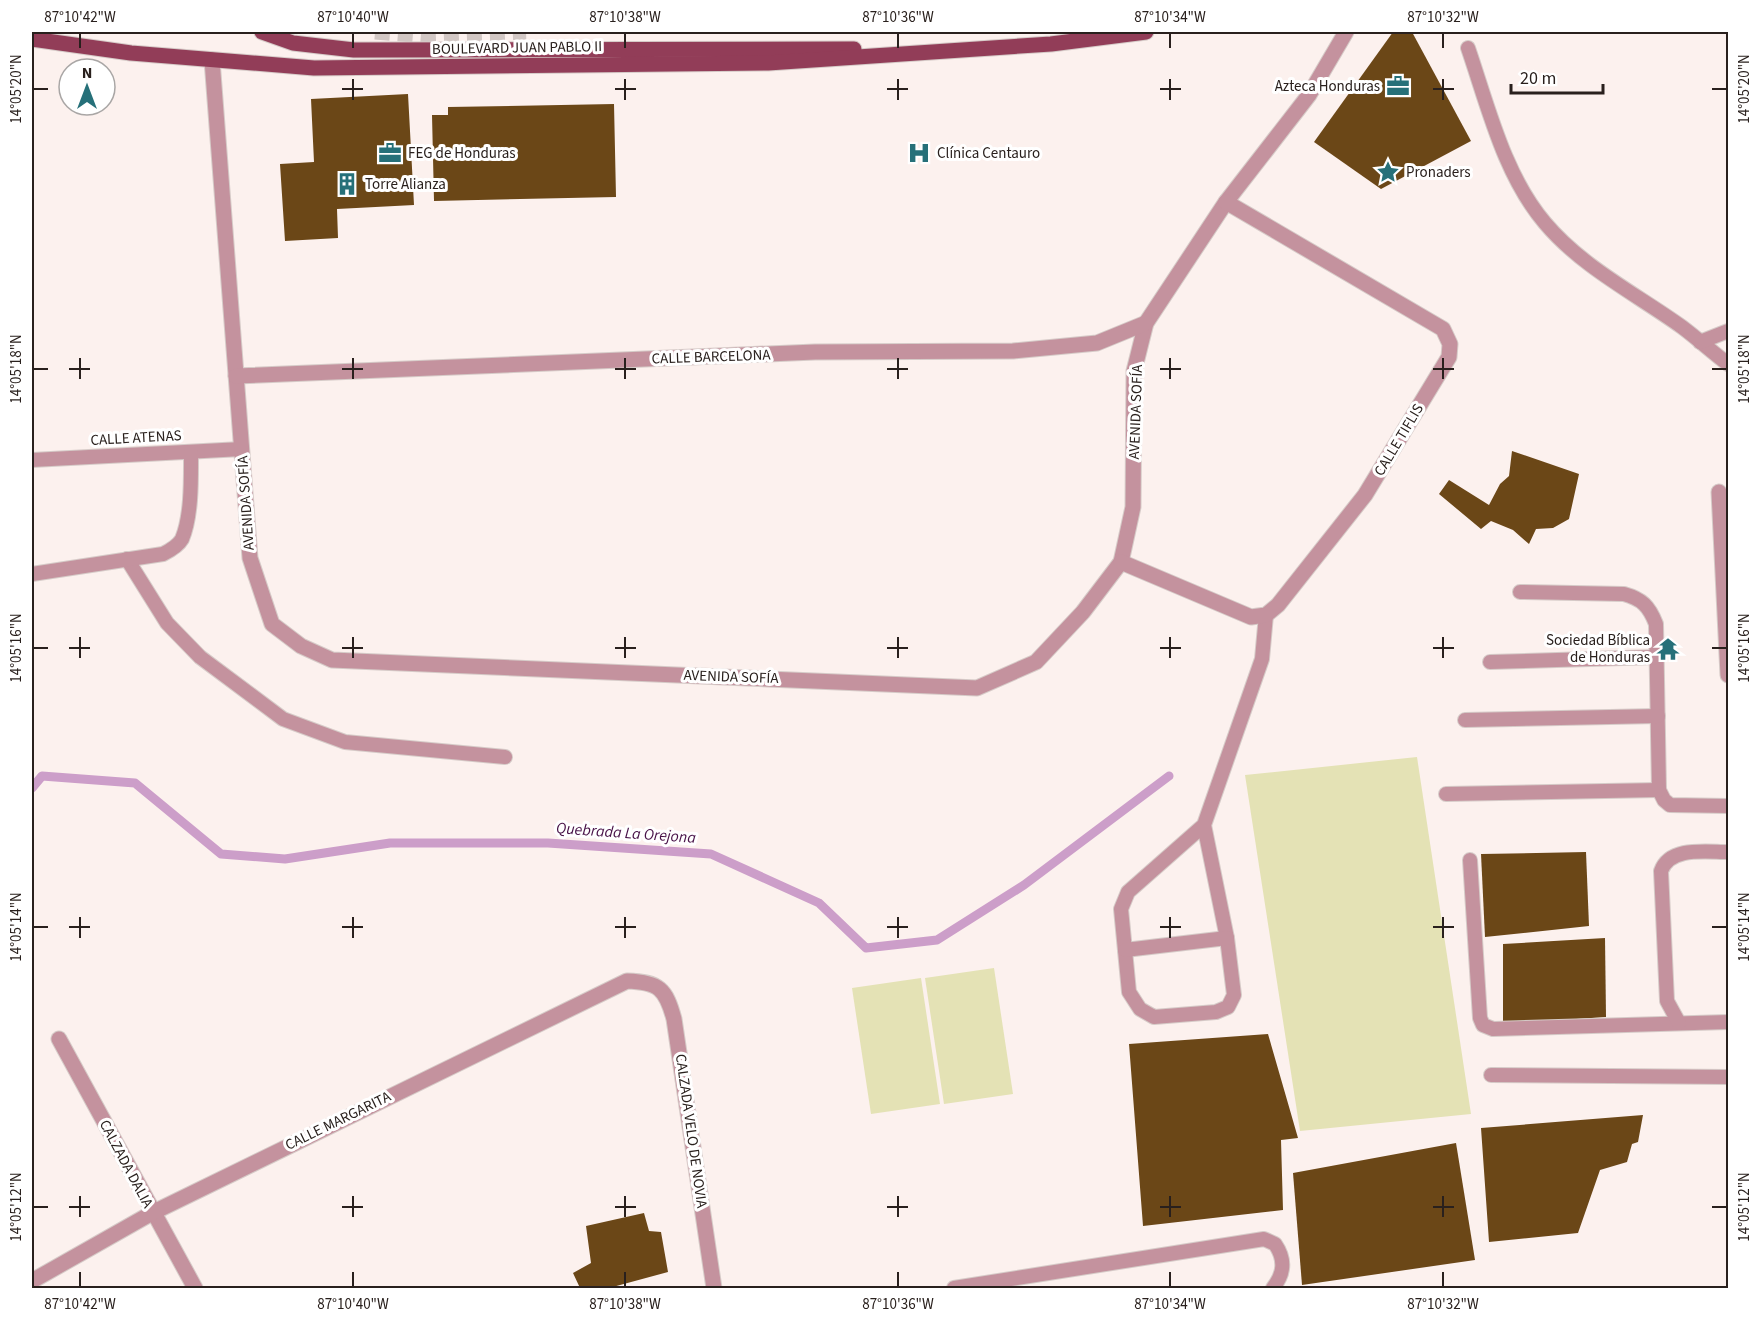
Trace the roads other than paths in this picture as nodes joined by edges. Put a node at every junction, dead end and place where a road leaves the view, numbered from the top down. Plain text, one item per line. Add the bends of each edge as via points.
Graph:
1 (262, 32) edge
2 (1146, 32) edge
3 (1346, 32) edge
4 (32, 39) edge
5 (1468, 48) dead end
6 (967, 51) junction
7 (212, 60) junction
8 (1226, 202) junction
9 (1146, 323) junction
10 (1728, 331) edge
11 (1700, 342) junction
12 (1728, 364) edge
13 (236, 376) junction
14 (242, 449) junction
15 (191, 452) junction
16 (32, 460) edge
17 (1719, 492) dead end
18 (127, 559) junction
19 (1121, 562) junction
20 (32, 574) edge
21 (1520, 591) dead end
22 (1266, 615) junction
23 (1656, 657) junction
24 (1490, 662) dead end
25 (1728, 675) edge
26 (1658, 716) junction
27 (1465, 720) dead end
28 (505, 757) dead end
29 (1659, 790) junction
30 (1446, 794) dead end
31 (1728, 806) edge
32 (1204, 825) junction
33 (1728, 852) edge
34 (1470, 860) dead end
35 (1227, 938) junction
36 (1125, 950) junction
37 (651, 982) joint
38 (1728, 1022) edge
39 (1679, 1023) junction
40 (59, 1039) dead end
41 (1491, 1075) dead end
42 (1728, 1077) edge
43 (152, 1213) junction
44 (32, 1281) edge
45 (195, 1288) edge
46 (714, 1288) edge
47 (954, 1288) edge
48 (1273, 1288) edge

1 - 6 main road via 292,43 354,50
2 - 6 main road, BOULEVARD JUAN PABLO II
3 - 8 street, AVENIDA SOFÍA via 1309,95
4 - 7 main road, BOULEVARD JUAN PABLO II
5 - 11 lane via 1507,156 1522,190 1545,223 1596,269
6 - 7 main road, BOULEVARD JUAN PABLO II via 768,63 314,68
7 - 13 street, AVENIDA SOFÍA
8 - 9 street, AVENIDA SOFÍA
8 - 22 street, CALLE TIFLIS via 1443,329 1450,344 1449,357 1365,495
9 - 13 street, CALLE BARCELONA via 1097,343 1013,351 815,352
9 - 19 street, AVENIDA SOFÍA via 1134,371 1133,507
10 - 11 lane
11 - 12 lane
13 - 14 street, AVENIDA SOFÍA
14 - 15 lane, CALLE ATENAS
14 - 19 street, AVENIDA SOFÍA via 250,558 272,624 301,646 332,660 977,688 1036,662 1083,612
15 - 16 lane, CALLE ATENAS
15 - 18 lane via 191,489 182,539 164,554
17 - 25 street
18 - 20 lane
18 - 28 lane via 167,623 200,657 283,719 345,742
19 - 22 street via 1251,617
21 - 23 lane via 1624,594 1639,598 1656,624
22 - 32 lane via 1262,659
23 - 24 lane
23 - 26 lane
26 - 27 lane
26 - 29 lane
29 - 30 lane
29 - 31 lane via 1671,805
32 - 35 lane
32 - 36 lane via 1128,892 1121,909
33 - 39 lane via 1674,855 1665,861 1661,871 1667,1001
34 - 39 lane via 1483,1025 1493,1029
35 - 36 lane
35 - 36 lane via 1234,995 1228,1007 1216,1012 1154,1017 1140,1009 1129,992
37 - 43 street, CALLE MARGARITA via 627,981 604,990
37 - 46 street, CALZADA VELO DE NOVIA via 668,997 674,1019
38 - 39 lane
40 - 43 street, CALZADA DALIA
41 - 42 lane
43 - 44 street, CALLE MARGARITA
43 - 45 street, CALZADA DALIA
47 - 48 lane via 1264,1239 1275,1244 1283,1261 1283,1272

